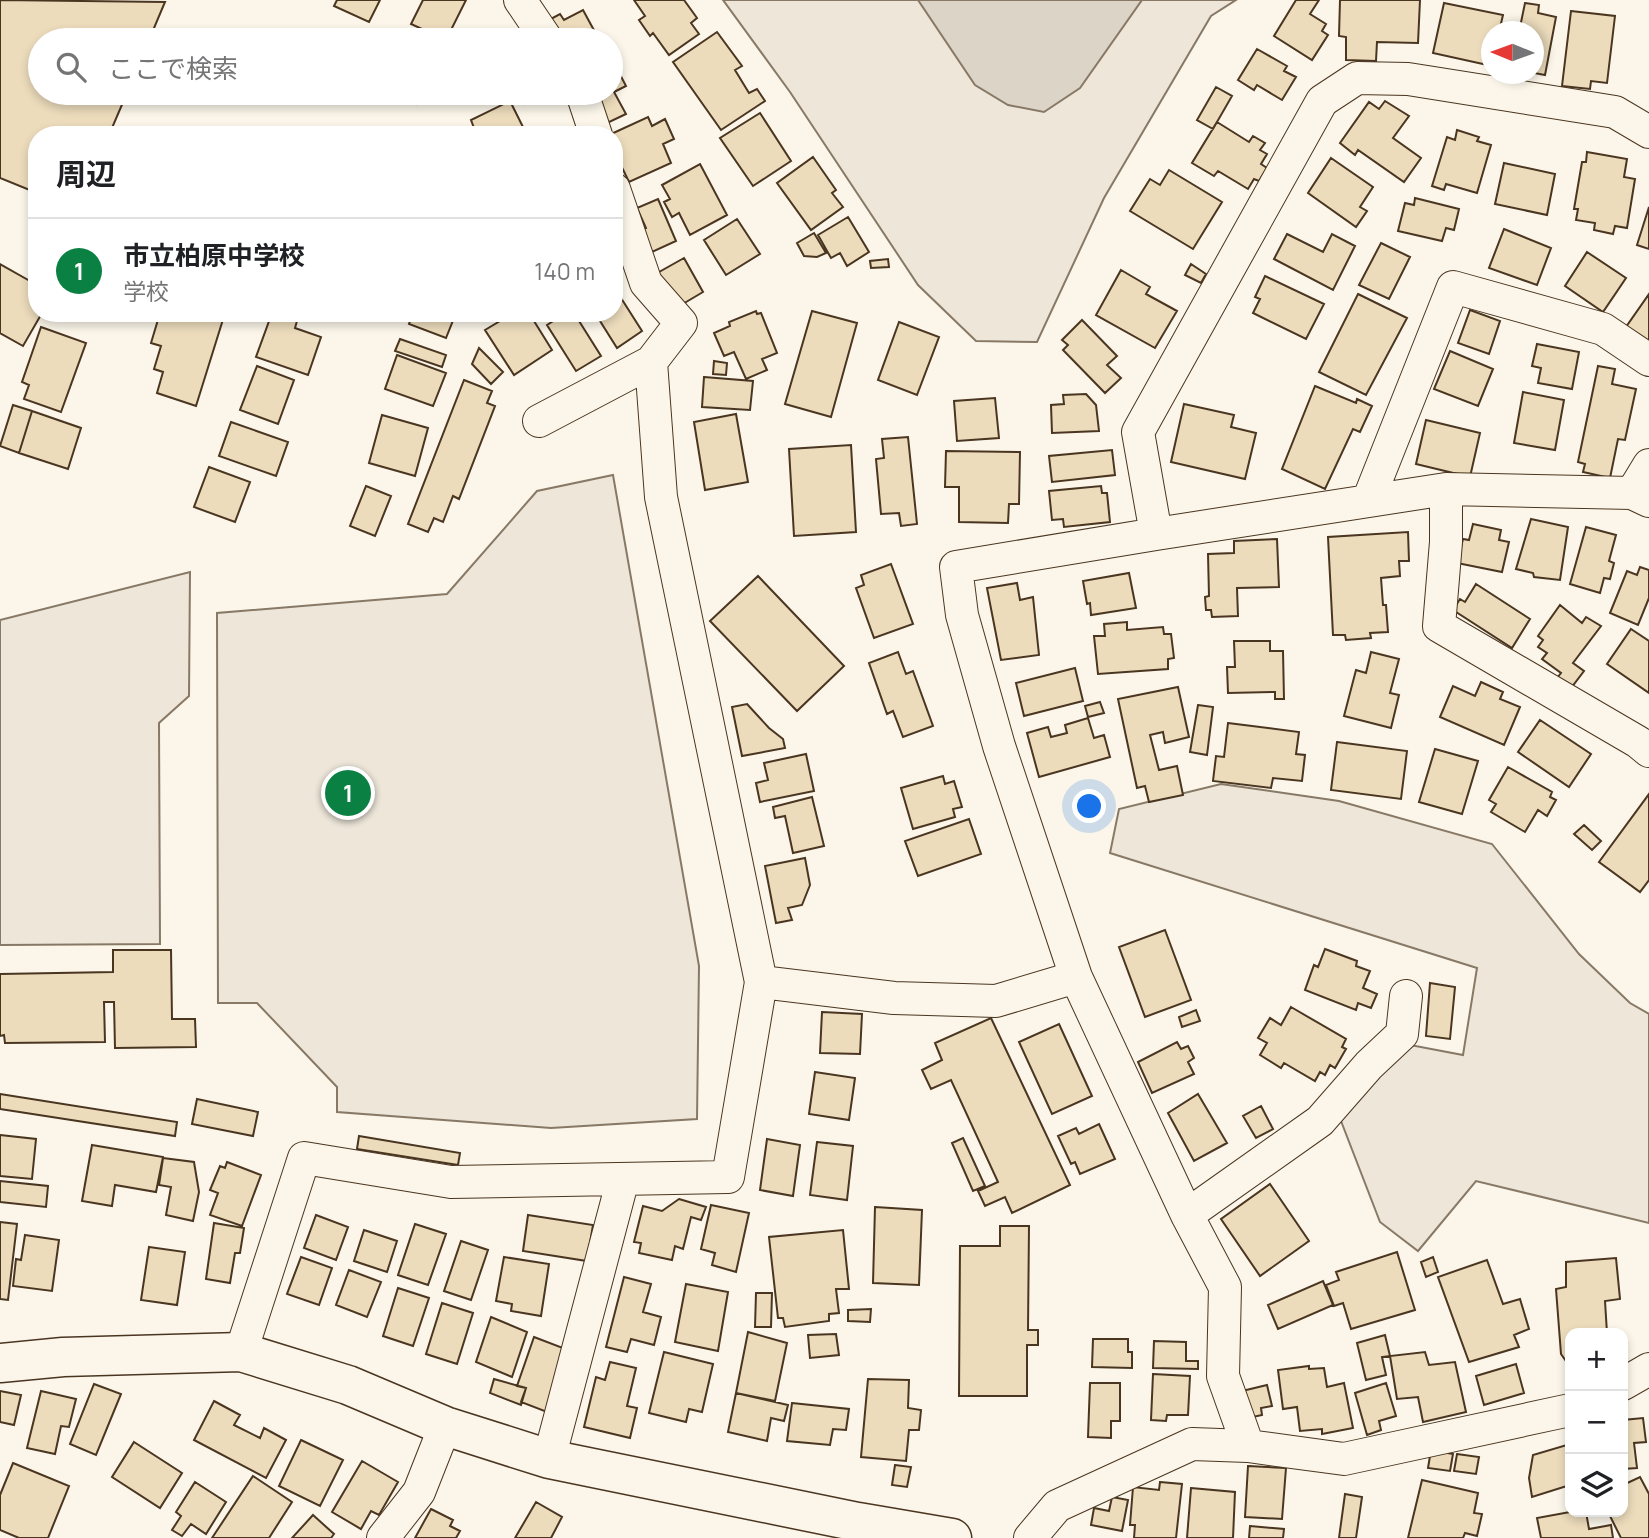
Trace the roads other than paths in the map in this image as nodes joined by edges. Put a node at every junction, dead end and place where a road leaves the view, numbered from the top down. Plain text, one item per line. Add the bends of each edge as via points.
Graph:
1 (520, 0) edge
2 (539, 28) edge
3 (586, 105) edge
4 (593, 126) edge
5 (1649, 132) edge
6 (623, 215) edge
7 (1649, 360) edge
8 (651, 362) junction
9 (539, 421) dead end
10 (1649, 465) edge
11 (1446, 489) junction
12 (1640, 497) edge
13 (1368, 501) junction
14 (1156, 534) junction
15 (1645, 741) edge
16 (1076, 977) junction
17 (761, 982) junction
18 (1406, 996) dead end
19 (623, 1179) junction
20 (1187, 1215) junction
21 (241, 1352) junction
22 (0, 1363) edge
23 (1649, 1369) edge
24 (1628, 1381) edge
25 (1565, 1411) edge
26 (445, 1426) junction
27 (1248, 1446) junction
28 (549, 1460) junction
29 (383, 1538) edge
30 (952, 1538) edge
31 (1030, 1538) edge

1 - 2 street
3 - 4 street
5 - 14 street via 1615,111 1408,79 1357,78 1322,101 1138,432
6 - 8 street via 646,283 681,323
7 - 13 street via 1604,329 1453,287
8 - 9 street
8 - 17 street via 661,497
10 - 12 street
11 - 12 street
11 - 13 street
11 - 15 street via 1439,625
13 - 14 street
14 - 16 street via 956,567 962,615 999,746
16 - 17 street via 996,1000 894,998
16 - 20 street
17 - 19 street via 728,1177
18 - 20 street via 1402,1034 1320,1121
19 - 21 street via 451,1182 304,1158
19 - 28 street
20 - 27 street via 1225,1287 1223,1376
21 - 22 street
21 - 26 street via 348,1385
23 - 24 street
25 - 27 street via 1344,1459
26 - 28 street
26 - 29 street via 419,1492
27 - 31 street via 1192,1444 1056,1506
28 - 30 street

